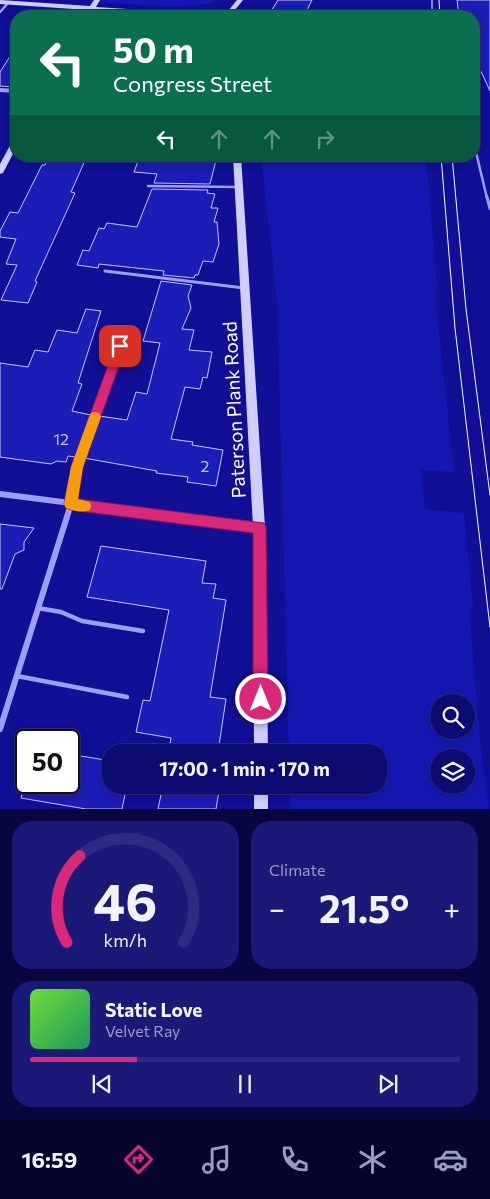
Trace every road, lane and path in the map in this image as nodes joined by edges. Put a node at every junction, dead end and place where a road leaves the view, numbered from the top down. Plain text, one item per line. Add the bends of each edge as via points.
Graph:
1 (97, 0) edge
2 (240, 0) edge
3 (0, 2) edge
4 (8, 2) junction
5 (92, 8) junction
6 (121, 10) edge
7 (232, 10) edge
8 (0, 12) edge
9 (10, 152) edge
10 (237, 162) edge
11 (478, 162) edge
12 (0, 170) edge
13 (148, 186) dead end
14 (239, 187) junction
15 (490, 209) edge
16 (104, 271) dead end
17 (246, 289) junction
18 (120, 346) dead end
19 (0, 494) edge
20 (71, 504) junction
21 (260, 527) junction
22 (38, 608) junction
23 (143, 631) dead end
24 (17, 676) junction
25 (127, 697) dead end
26 (2, 720) edge
27 (0, 729) edge
28 (261, 744) edge
29 (261, 794) edge
30 (261, 809) edge

1 - 5 main road
2 - 7 main road
3 - 4 main road
4 - 5 main road
4 - 8 lane
5 - 6 main road
9 - 12 main road
10 - 14 main road, Paterson Plank Road
11 - 15 lane
13 - 14 lane
14 - 17 main road, Paterson Plank Road
16 - 17 lane
17 - 21 main road, Paterson Plank Road
18 - 20 street via 77,467
19 - 20 street
20 - 21 street
20 - 22 street
21 - 28 main road, Paterson Plank Road
22 - 23 lane via 61,612 82,621
22 - 24 street
24 - 25 lane
24 - 26 street
26 - 27 street
29 - 30 main road

